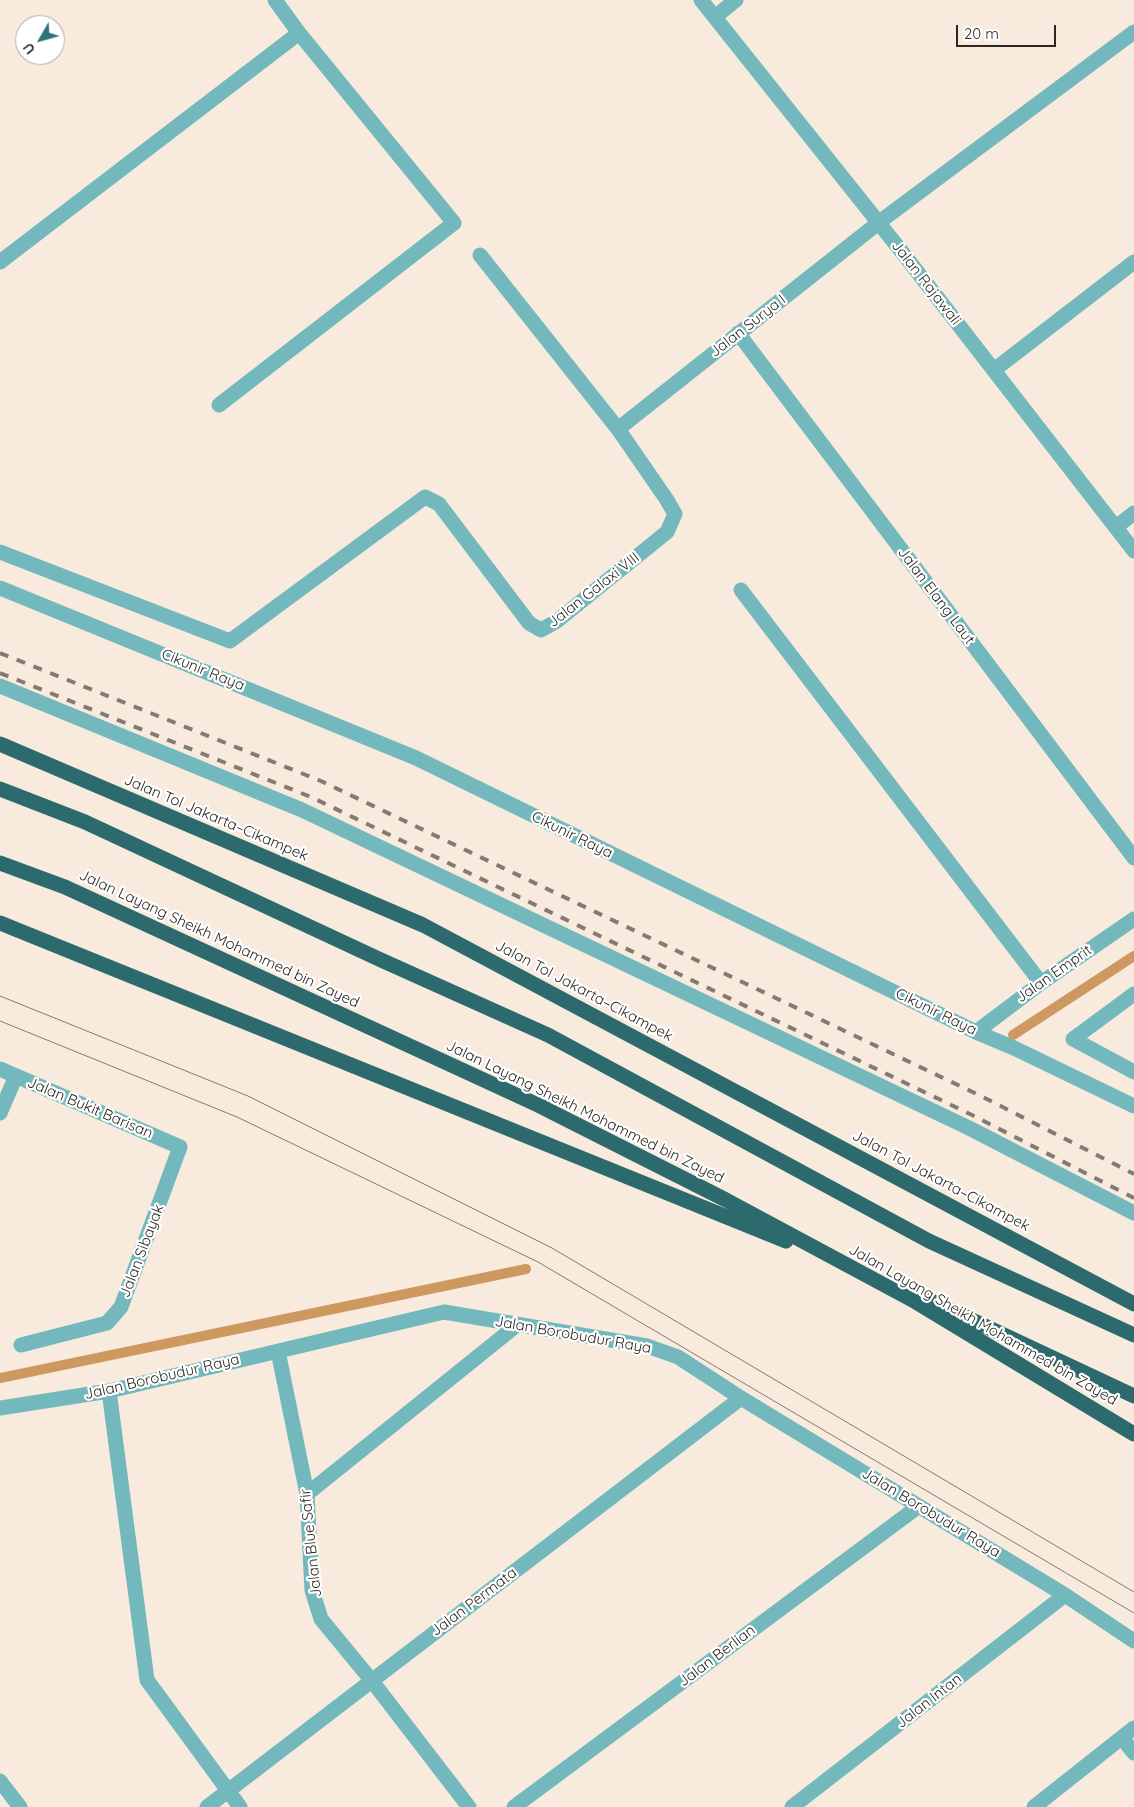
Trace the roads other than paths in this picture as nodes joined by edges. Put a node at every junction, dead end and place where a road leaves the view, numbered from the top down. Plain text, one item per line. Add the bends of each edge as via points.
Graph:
1 (275, 0) edge
2 (701, 0) edge
3 (736, 0) edge
4 (714, 17) junction
5 (299, 32) junction
6 (1133, 36) edge
7 (879, 223) junction
8 (480, 255) dead end
9 (0, 262) edge
10 (1134, 262) edge
11 (738, 334) junction
12 (994, 370) junction
13 (219, 405) dead end
14 (618, 429) junction
15 (1134, 513) edge
16 (1116, 527) junction
17 (1134, 550) edge
18 (0, 552) edge
19 (0, 588) edge
20 (741, 590) dead end
21 (0, 686) edge
22 (0, 744) edge
23 (0, 788) edge
24 (1134, 858) edge
25 (0, 863) edge
26 (1134, 919) edge
27 (0, 923) edge
28 (1041, 983) junction
29 (1134, 994) edge
30 (976, 1032) junction
31 (0, 1069) edge
32 (1134, 1072) edge
33 (16, 1076) junction
34 (1134, 1106) edge
35 (0, 1113) edge
36 (180, 1148) joint
37 (1134, 1213) edge
38 (1131, 1301) edge
39 (517, 1325) junction
40 (1134, 1335) edge
41 (20, 1345) dead end
42 (278, 1351) junction
43 (109, 1391) junction
44 (1134, 1396) edge
45 (741, 1398) junction
46 (0, 1408) edge
47 (1134, 1434) edge
48 (308, 1494) junction
49 (919, 1506) junction
50 (1065, 1596) junction
51 (1134, 1641) edge
52 (372, 1681) junction
53 (1134, 1728) edge
54 (1122, 1738) junction
55 (1134, 1753) edge
56 (0, 1781) edge
57 (228, 1791) junction
58 (20, 1807) edge
59 (207, 1807) edge
60 (240, 1807) edge
61 (469, 1807) edge
62 (514, 1807) edge
63 (792, 1807) edge
64 (1034, 1807) edge

1 - 5 street
2 - 4 street, Jalan Rajawali
3 - 4 street
4 - 7 street, Jalan Rajawali
5 - 9 street
5 - 13 street via 454,223
6 - 7 street, Jalan Surya I
7 - 11 street, Jalan Surya I
7 - 12 street, Jalan Rajawali
8 - 14 street
10 - 12 street
11 - 14 street, Jalan Surya I
11 - 24 street, Jalan Elang Laut
12 - 16 street, Jalan Rajawali
14 - 18 street, Jalan Galaxi VIII via 674,514 667,532 557,621 540,630 529,623 439,504 426,497 230,641
15 - 16 street
16 - 17 street, Jalan Rajawali
19 - 30 street, Cikunir Raya via 416,758
20 - 28 street
21 - 37 street via 302,810 969,1128
22 - 38 highway, Jalan Tol Jakarta–Cikampek via 423,925
23 - 40 highway via 85,822 548,1035 928,1241
25 - 47 highway, Jalan Layang Sheikh Mohammed bin Zayed via 65,887 538,1105 726,1200 916,1302
26 - 28 street, Jalan Emprit
27 - 44 highway via 928,1299
28 - 30 street, Jalan Emprit
29 - 32 street via 1073,1039
30 - 34 street, Cikunir Raya
31 - 33 street, Jalan Bukit Barisan
33 - 35 street
33 - 36 street, Jalan Bukit Barisan
36 - 41 street, Jalan Sibayak via 121,1306 107,1323
39 - 42 street, Jalan Borobudur Raya via 444,1312
39 - 45 street, Jalan Borobudur Raya via 647,1346 678,1357
39 - 48 street
42 - 43 street, Jalan Borobudur Raya
42 - 48 street, Jalan Blue Safir
43 - 46 street, Jalan Borobudur Raya
43 - 57 street via 148,1680
45 - 49 street, Jalan Borobudur Raya
45 - 52 street, Jalan Permata
48 - 52 street, Jalan Blue Safir via 312,1590 321,1619
49 - 50 street, Jalan Borobudur Raya
49 - 62 street, Jalan Berlian
50 - 51 street, Jalan Borobudur Raya
50 - 63 street, Jalan Intan
52 - 57 street, Jalan Permata
52 - 61 street, Jalan Blue Safir
53 - 54 street
54 - 55 street
54 - 64 street
56 - 58 street
57 - 59 street, Jalan Permata
57 - 60 street

